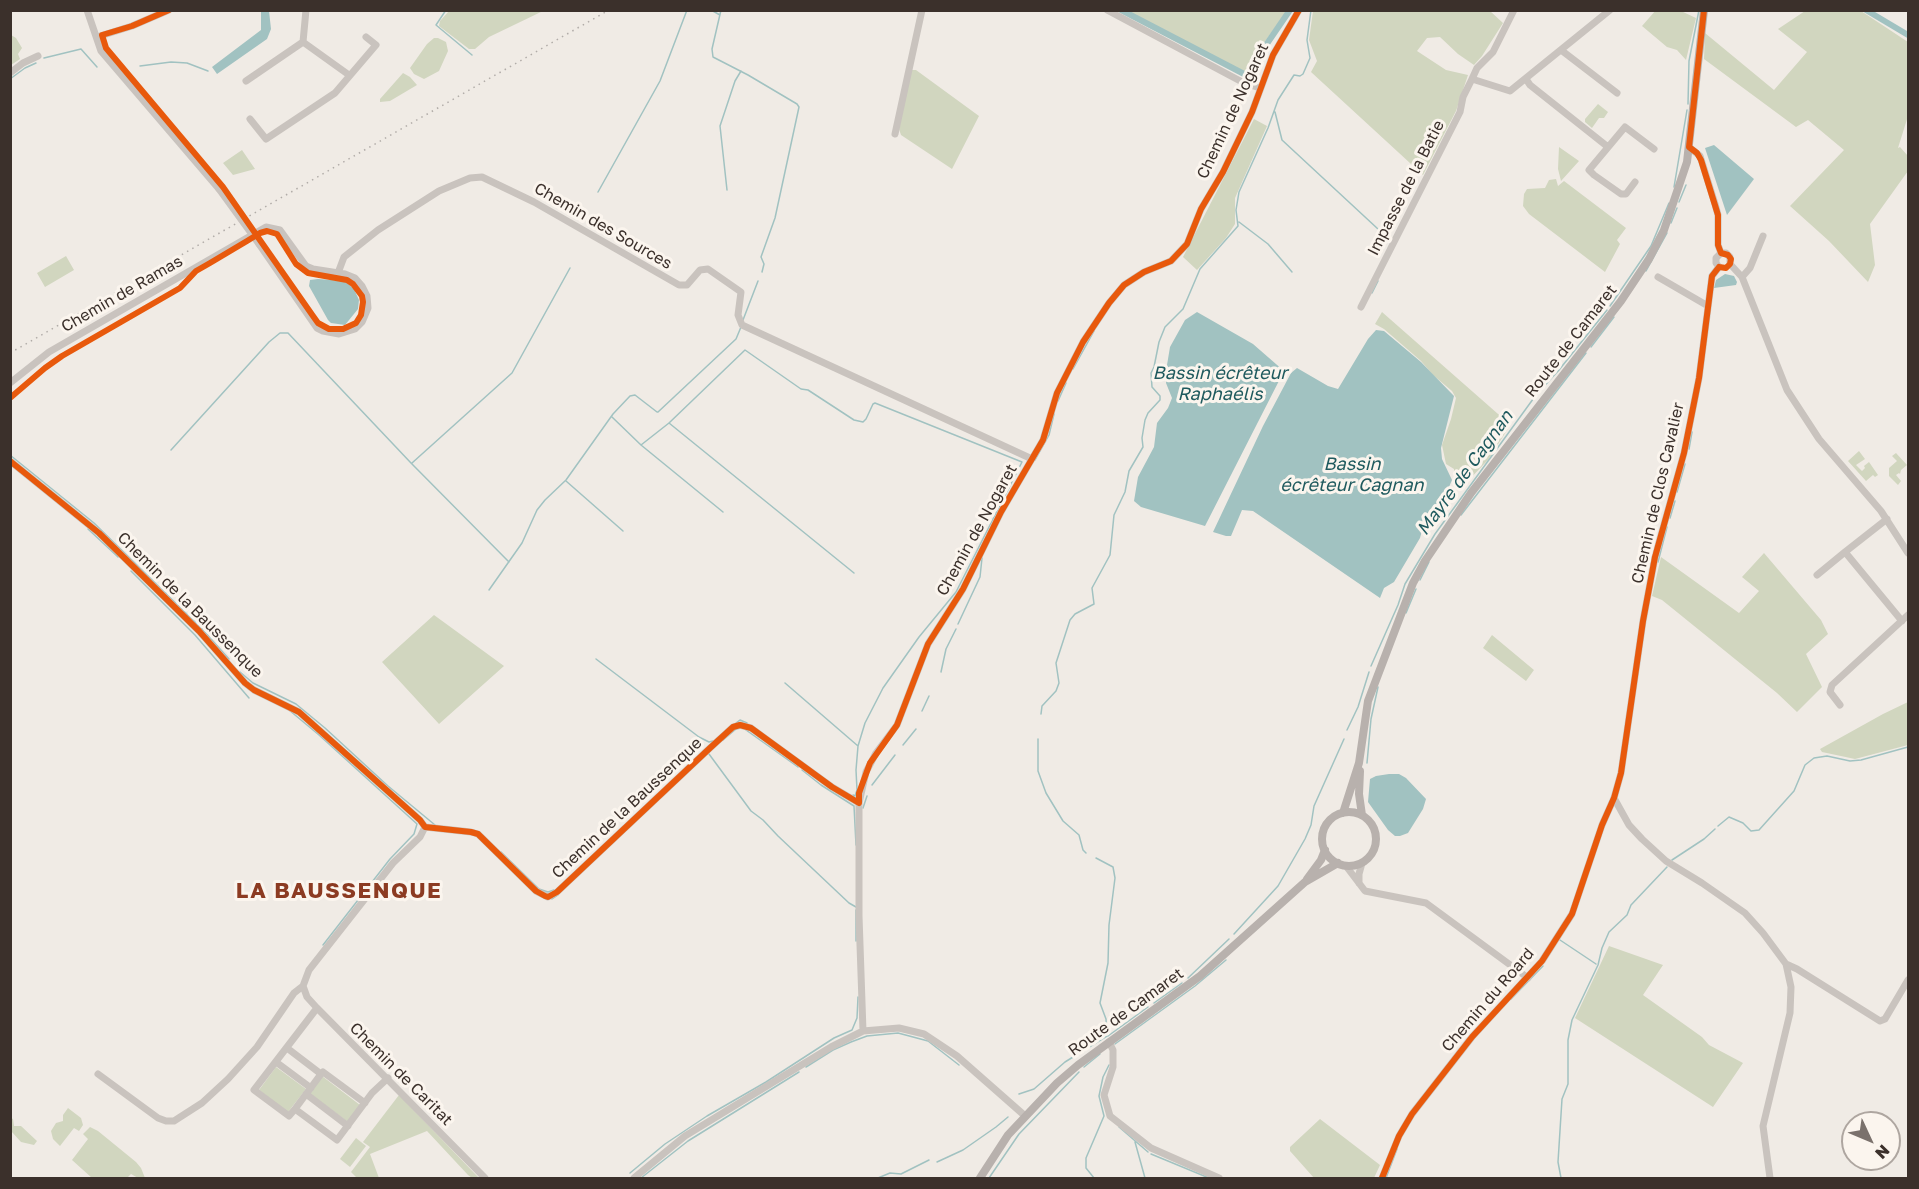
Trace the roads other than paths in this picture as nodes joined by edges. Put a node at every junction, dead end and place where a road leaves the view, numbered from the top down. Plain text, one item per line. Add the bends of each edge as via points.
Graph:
1 (87, 10) edge
2 (169, 10) edge
3 (306, 10) edge
4 (922, 10) edge
5 (1107, 10) edge
6 (1299, 10) edge
7 (1514, 10) edge
8 (1610, 10) edge
9 (1704, 10) edge
10 (98, 37) junction
11 (366, 37) dead end
12 (303, 42) junction
13 (1561, 50) junction
14 (38, 56) dead end
15 (10, 73) edge
16 (349, 75) junction
17 (1472, 79) junction
18 (1526, 79) junction
19 (246, 81) dead end
20 (1260, 88) junction
21 (1617, 93) dead end
22 (250, 119) dead end
23 (895, 134) dead end
24 (1608, 147) junction
25 (1689, 147) junction
26 (1654, 149) dead end
27 (1635, 182) dead end
28 (1763, 236) dead end
29 (1721, 253) junction
30 (1730, 264) junction
31 (1719, 267) junction
32 (338, 273) junction
33 (1658, 277) dead end
34 (1742, 277) junction
35 (1708, 306) junction
36 (1361, 307) dead end
37 (10, 383) edge
38 (1032, 459) junction
39 (10, 462) edge
40 (1887, 519) junction
41 (1845, 552) junction
42 (1908, 552) edge
43 (1817, 574) dead end
44 (1908, 615) edge
45 (1902, 621) junction
46 (1840, 705) dead end
47 (1359, 763) junction
48 (1614, 798) junction
49 (859, 803) junction
50 (1343, 813) junction
51 (1362, 815) junction
52 (425, 827) junction
53 (1325, 850) junction
54 (1362, 863) junction
55 (1342, 864) junction
56 (1305, 882) junction
57 (1359, 886) junction
58 (1786, 964) junction
59 (1528, 978) junction
60 (1908, 980) edge
61 (303, 986) junction
62 (317, 1008) junction
63 (863, 1032) junction
64 (1103, 1046) junction
65 (287, 1048) junction
66 (276, 1062) junction
67 (98, 1074) dead end
68 (321, 1074) junction
69 (388, 1078) junction
70 (308, 1091) junction
71 (364, 1103) junction
72 (295, 1109) junction
73 (1024, 1115) junction
74 (348, 1126) junction
75 (485, 1179) edge
76 (634, 1179) edge
77 (980, 1179) edge
78 (1219, 1179) edge
79 (1383, 1179) edge
80 (1770, 1179) edge

1 - 10 street, Chemin de Ramas
2 - 10 street
3 - 12 street
4 - 23 street
5 - 20 street
6 - 20 street, Chemin de Nogaret via 1273,54
7 - 17 street, Impasse de la Batie via 1493,52
8 - 13 street
9 - 25 main road, Route de Camaret
10 - 32 street, Chemin de Ramas, bridge via 101,51 219,189 317,328 339,334 362,322 368,302 355,278
11 - 16 street via 376,45
12 - 16 street
12 - 19 street
13 - 18 street
13 - 21 street
14 - 15 street
16 - 22 street via 335,93 266,139
17 - 18 street via 1510,91
17 - 36 street, Impasse de la Batie via 1460,112
18 - 24 street
20 - 38 street, Chemin de Nogaret via 1252,112 1186,244 1171,261 1131,279 1109,303 1067,372 1043,440
24 - 26 street via 1625,127
24 - 27 street via 1589,170 1591,173 1621,194 1626,194
25 - 29 street via 1700,156 1706,174 1718,215 1716,240
25 - 47 main road, Route de Camaret via 1675,203 1649,259 1613,312 1454,517 1417,576 1368,701
28 - 34 street via 1750,268
29 - 30 street via 1730,256
29 - 31 street via 1715,261
30 - 31 street
30 - 34 street
31 - 35 street, Chemin de Clos Cavalier via 1712,276
32 - 37 street, Chemin de Ramas via 306,266 280,230 266,227 49,352
32 - 38 street, Chemin des Sources via 344,257 378,230 439,191 482,177 534,202 679,285 687,285 700,270 708,269 741,292 738,315 742,325
33 - 35 street
34 - 40 street via 1787,390 1824,445
35 - 48 street, Chemin de Clos Cavalier via 1684,453 1655,557
38 - 49 street, Chemin de Nogaret via 963,589 928,644 897,725 866,772
39 - 52 street, Chemin de la Baussenque via 99,533 192,624 244,683 299,712
40 - 41 street
40 - 42 street
41 - 43 street
41 - 45 street
44 - 45 street
45 - 46 street via 1832,685 1830,692
47 - 50 main road, Route de Camaret
47 - 51 main road, Route de Camaret
48 - 58 street via 1642,839 1666,861 1744,912
48 - 59 street, Chemin du Roard via 1572,914
49 - 52 street, Chemin de la Baussenque via 745,725 734,727 548,897 536,891 478,834
49 - 63 street, Chemin de Nogaret
50 - 51 main road
50 - 53 main road, Route de Camaret via 1330,821 1324,831
51 - 54 main road, Route de Camaret via 1376,838 1373,852
52 - 61 street via 309,970
53 - 55 main road
53 - 56 main road, Route de Camaret
54 - 55 main road, Route de Camaret
54 - 57 street
55 - 56 main road, Route de Camaret
55 - 57 street
56 - 64 main road, Route de Camaret via 1207,971
57 - 59 street via 1371,894 1426,903
58 - 60 street via 1880,1021 1885,1019
58 - 80 street via 1791,987 1790,1013 1763,1126
59 - 79 street, Chemin du Roard via 1472,1037 1417,1107 1399,1136
61 - 62 street, Chemin de Caritat
61 - 67 street via 244,1063 202,1103 174,1121 158,1118
62 - 65 street
62 - 69 street, Chemin de Caritat
63 - 73 street via 899,1028 924,1034 957,1056
63 - 76 street via 831,1047 685,1136
64 - 73 main road, Route de Camaret
64 - 78 street via 1113,1050 1113,1067 1104,1095 1110,1116 1151,1148
65 - 66 street
65 - 68 street
66 - 70 street
66 - 72 street via 255,1090 289,1116
68 - 70 street
68 - 71 street
69 - 71 street
69 - 75 street, Chemin de Caritat
70 - 72 street
70 - 74 street
71 - 74 street
72 - 74 street via 337,1140
73 - 77 main road, Route de Camaret

